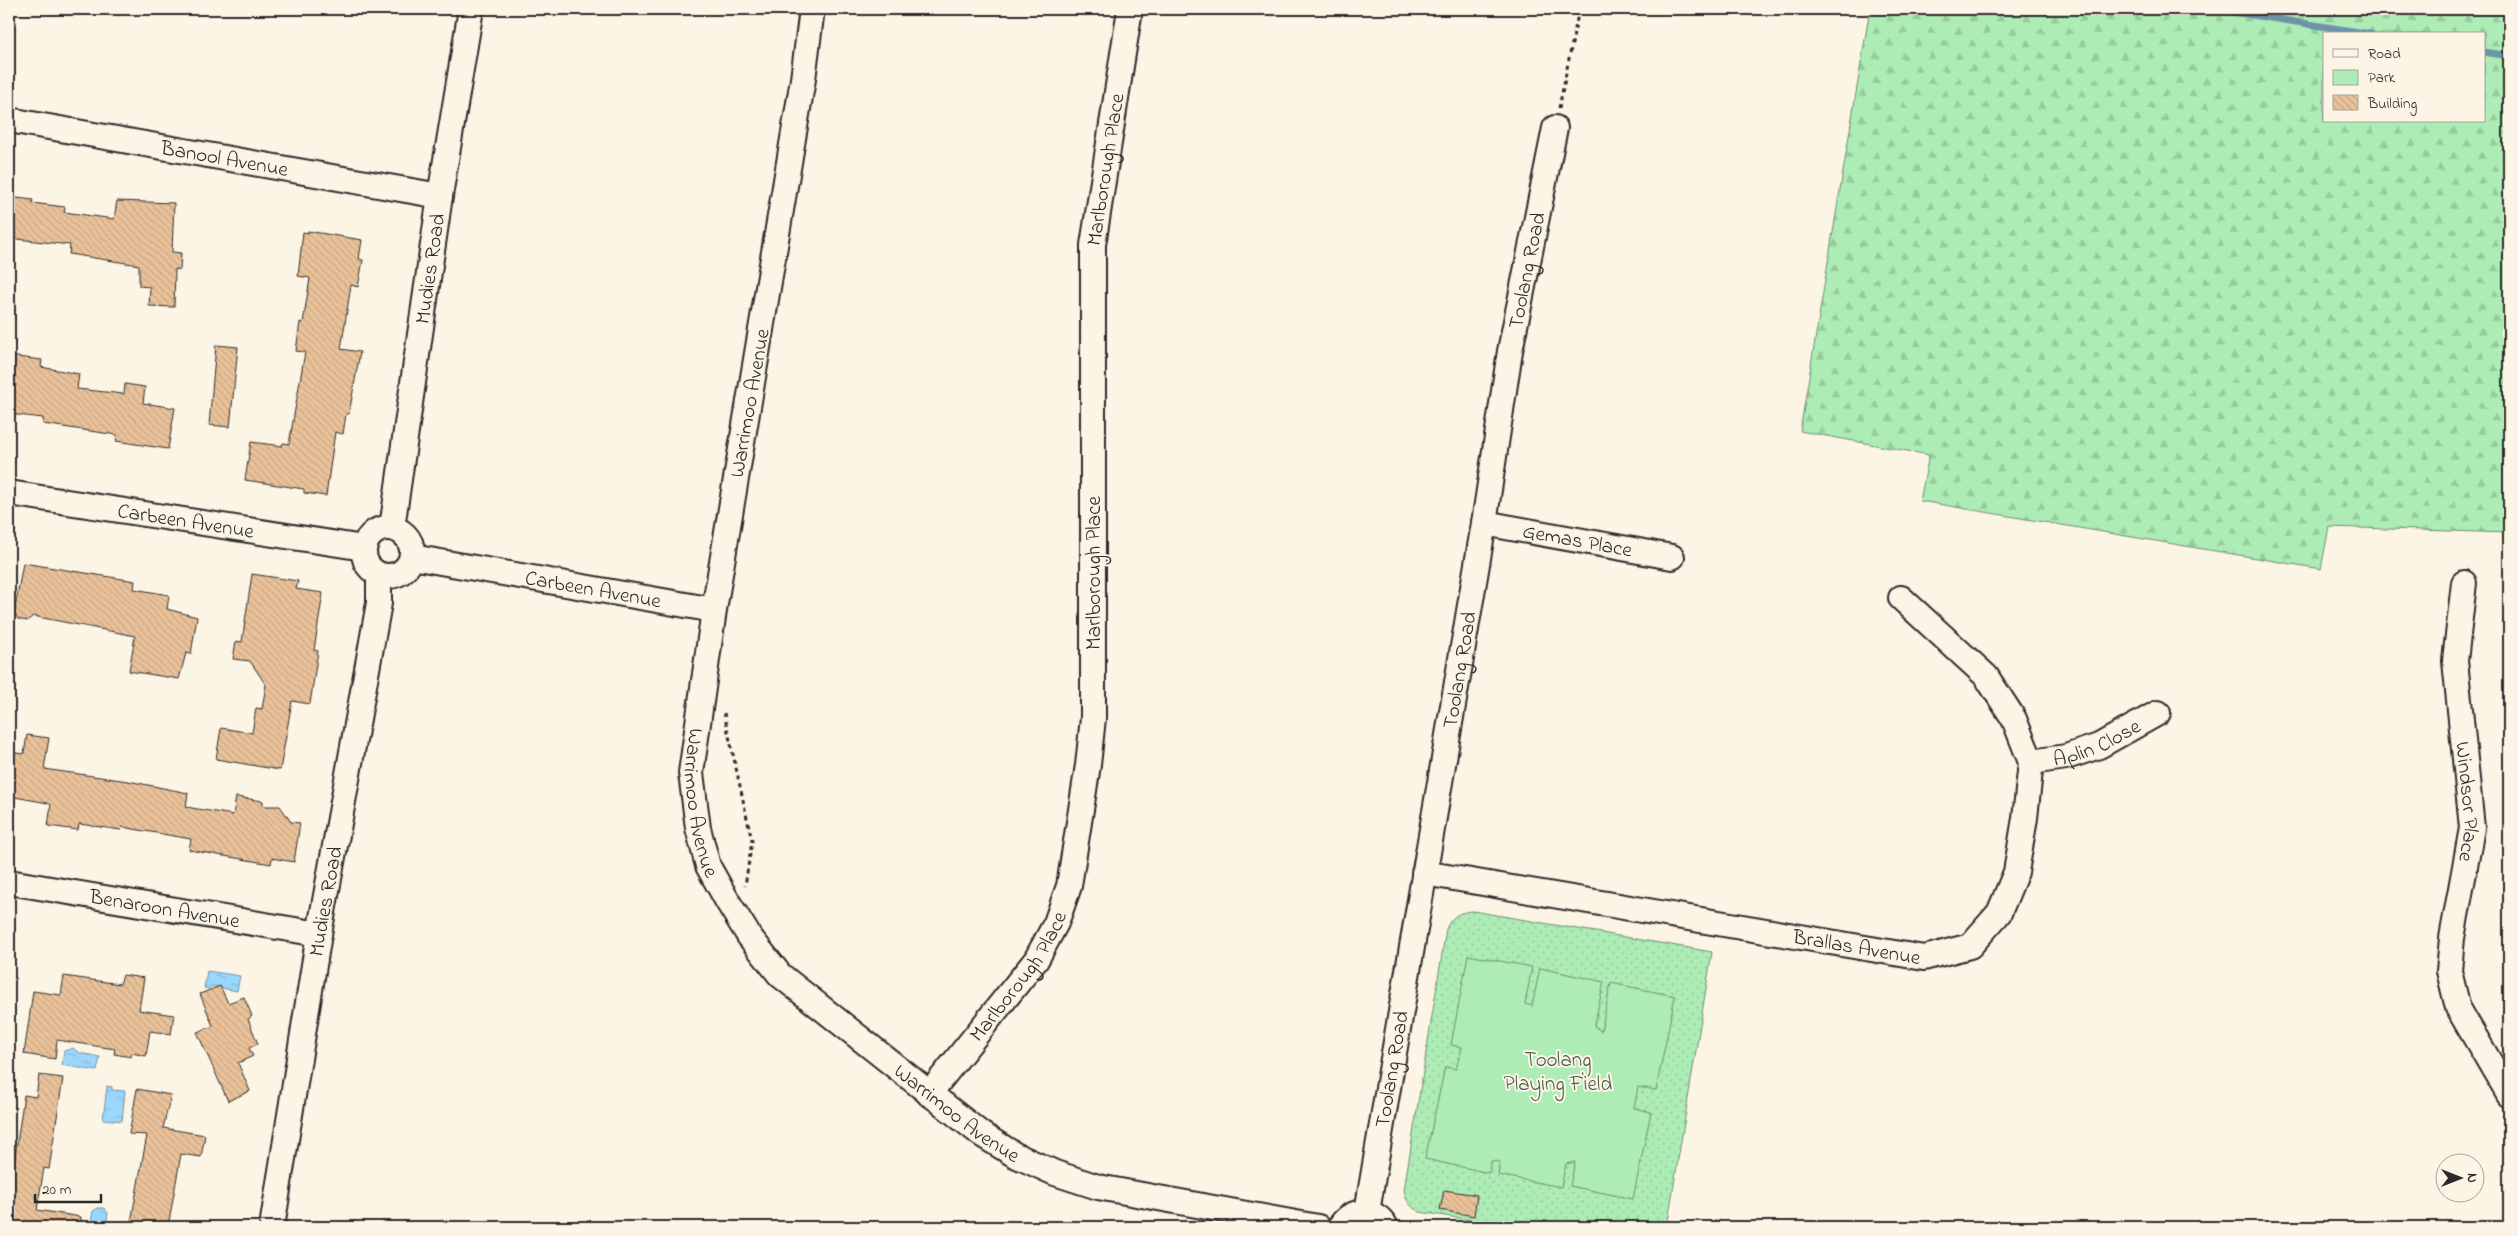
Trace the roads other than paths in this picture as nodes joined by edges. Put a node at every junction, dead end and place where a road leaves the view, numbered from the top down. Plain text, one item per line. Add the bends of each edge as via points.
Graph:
1 (471, 9) edge
2 (812, 9) edge
3 (1130, 9) edge
4 (9, 120) edge
5 (1555, 128) road end
6 (440, 196) junction
7 (9, 493) edge
8 (1484, 523) junction
9 (392, 528) junction
10 (364, 548) junction
11 (412, 557) junction
12 (1672, 557) dead end
13 (379, 576) junction
14 (2464, 583) dead end
15 (1901, 598) dead end
16 (714, 610) junction
17 (2158, 713) dead end
18 (2031, 762) junction
19 (1424, 873) junction
20 (9, 882) edge
21 (319, 934) junction
22 (929, 1094) junction
23 (2509, 1095) edge
24 (1367, 1212) junction
25 (272, 1227) edge
26 (1318, 1227) edge
27 (1340, 1227) edge
28 (1386, 1227) edge

1 - 6 street, Mudies Road
2 - 16 street, Warrimoo Avenue via 803,80
3 - 22 street, Marlborough Place via 1093,245 1093,718 1069,886 1056,923 1036,960
4 - 6 street, Banool Avenue
5 - 8 street, Toolang Road via 1510,351
6 - 9 street, Mudies Road
7 - 10 street, Carbeen Avenue
8 - 12 street, Gemas Place
8 - 19 street, Toolang Road
9 - 10 street via 377,530 370,535
9 - 11 street via 410,540
10 - 13 street via 366,565
11 - 13 street via 403,572
11 - 16 street, Carbeen Avenue
13 - 21 street, Mudies Road via 379,603
14 - 23 street, Windsor Place via 2455,661 2472,828 2449,971 2458,1008
15 - 18 street, Brallas Avenue via 1986,676 2014,719
16 - 22 street, Warrimoo Avenue via 691,773 698,828 708,866 749,936 780,975
17 - 18 street, Aplin Close via 2099,746 2066,757
18 - 19 street, Brallas Avenue via 2016,872 1999,913 1970,946 1924,958
19 - 24 street, Toolang Road
20 - 21 street, Benaroon Avenue
21 - 25 street, Mudies Road
22 - 26 street, Warrimoo Avenue via 980,1134 1055,1174 1098,1187
24 - 27 street via 1355,1213
24 - 28 street via 1378,1217

